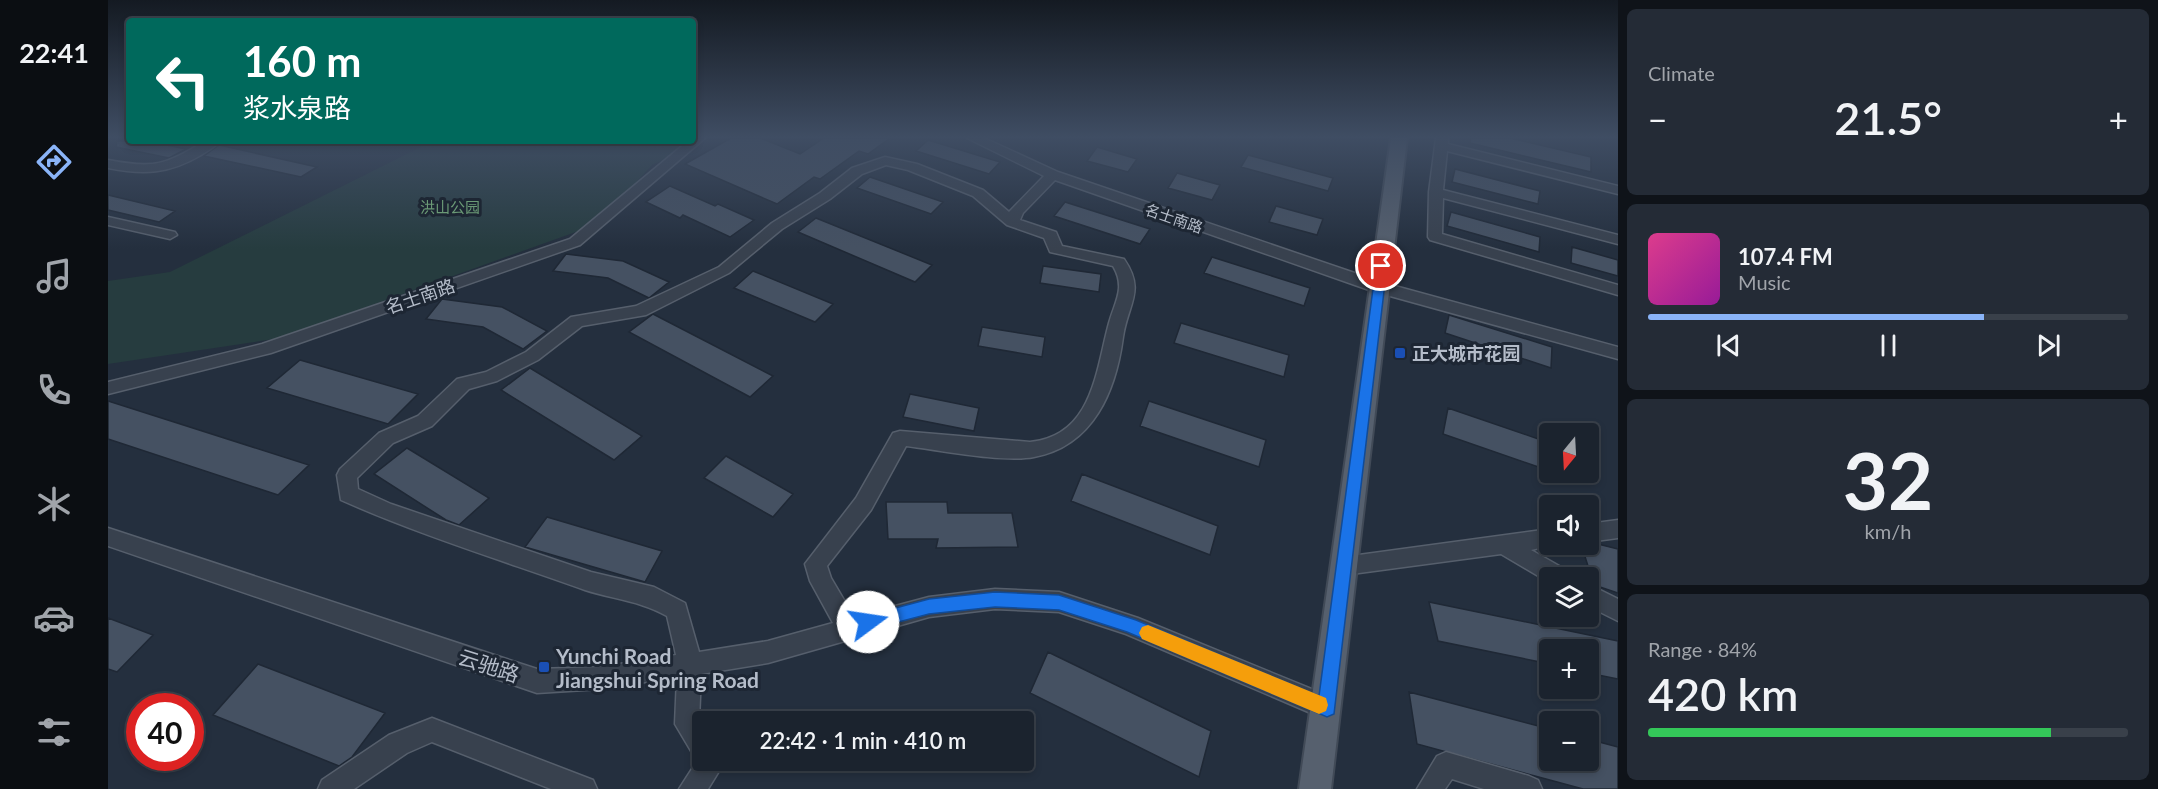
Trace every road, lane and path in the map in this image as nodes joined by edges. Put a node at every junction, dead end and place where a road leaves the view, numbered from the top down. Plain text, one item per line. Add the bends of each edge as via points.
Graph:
1 (655, 175) edge
2 (852, 175) edge
3 (932, 175) edge
4 (1053, 175) joint
5 (1394, 175) edge
6 (1438, 175) edge
7 (1562, 175) edge
8 (1618, 190) edge
9 (1436, 192) junction
10 (108, 221) edge
11 (1012, 222) junction
12 (170, 235) dead end
13 (1618, 240) edge
14 (1378, 287) junction
15 (1618, 290) edge
16 (1618, 353) edge
17 (108, 388) edge
18 (1618, 529) edge
19 (1599, 532) edge
20 (108, 537) edge
21 (1539, 539) edge
22 (1503, 544) junction
23 (1344, 566) junction
24 (1542, 567) edge
25 (1599, 600) edge
26 (1618, 611) edge
27 (848, 627) junction
28 (690, 664) junction
29 (1327, 708) junction
30 (692, 732) edge
31 (706, 771) edge
32 (332, 789) edge
33 (584, 789) edge
34 (692, 789) edge
35 (1315, 789) edge
36 (1430, 789) edge
37 (1529, 789) edge

1 - 17 street, 名士南路 via 574,242 265,349
2 - 28 street via 777,226 724,270 640,311 577,321 532,356 491,377 463,384 425,421 386,438 347,475 348,494 384,510 591,582 654,597 677,609
3 - 11 street via 978,193
4 - 11 street via 1017,211
4 - 14 street, 名士南路
5 - 14 main road
6 - 9 street
7 - 8 street
9 - 13 street
9 - 15 street via 1435,237
10 - 12 street
11 - 27 street via 1051,235 1055,249 1119,262 1129,277 1128,297 1115,330 1113,359 1096,406 1063,440 1034,450 900,438 888,465 846,529 816,564
14 - 16 street, 名士南路
14 - 23 main road
18 - 19 street
20 - 28 street, 云驰路 via 537,681 601,678
21 - 22 street
22 - 23 street
22 - 24 street
23 - 29 main road
25 - 26 street
27 - 28 street, 云驰路 via 768,652
27 - 29 street, 云驰路 via 929,607 995,599 1059,602 1130,625
28 - 30 street via 687,724
29 - 35 main road
31 - 34 street
32 - 33 street via 398,744 432,730
36 - 37 street via 1446,765

